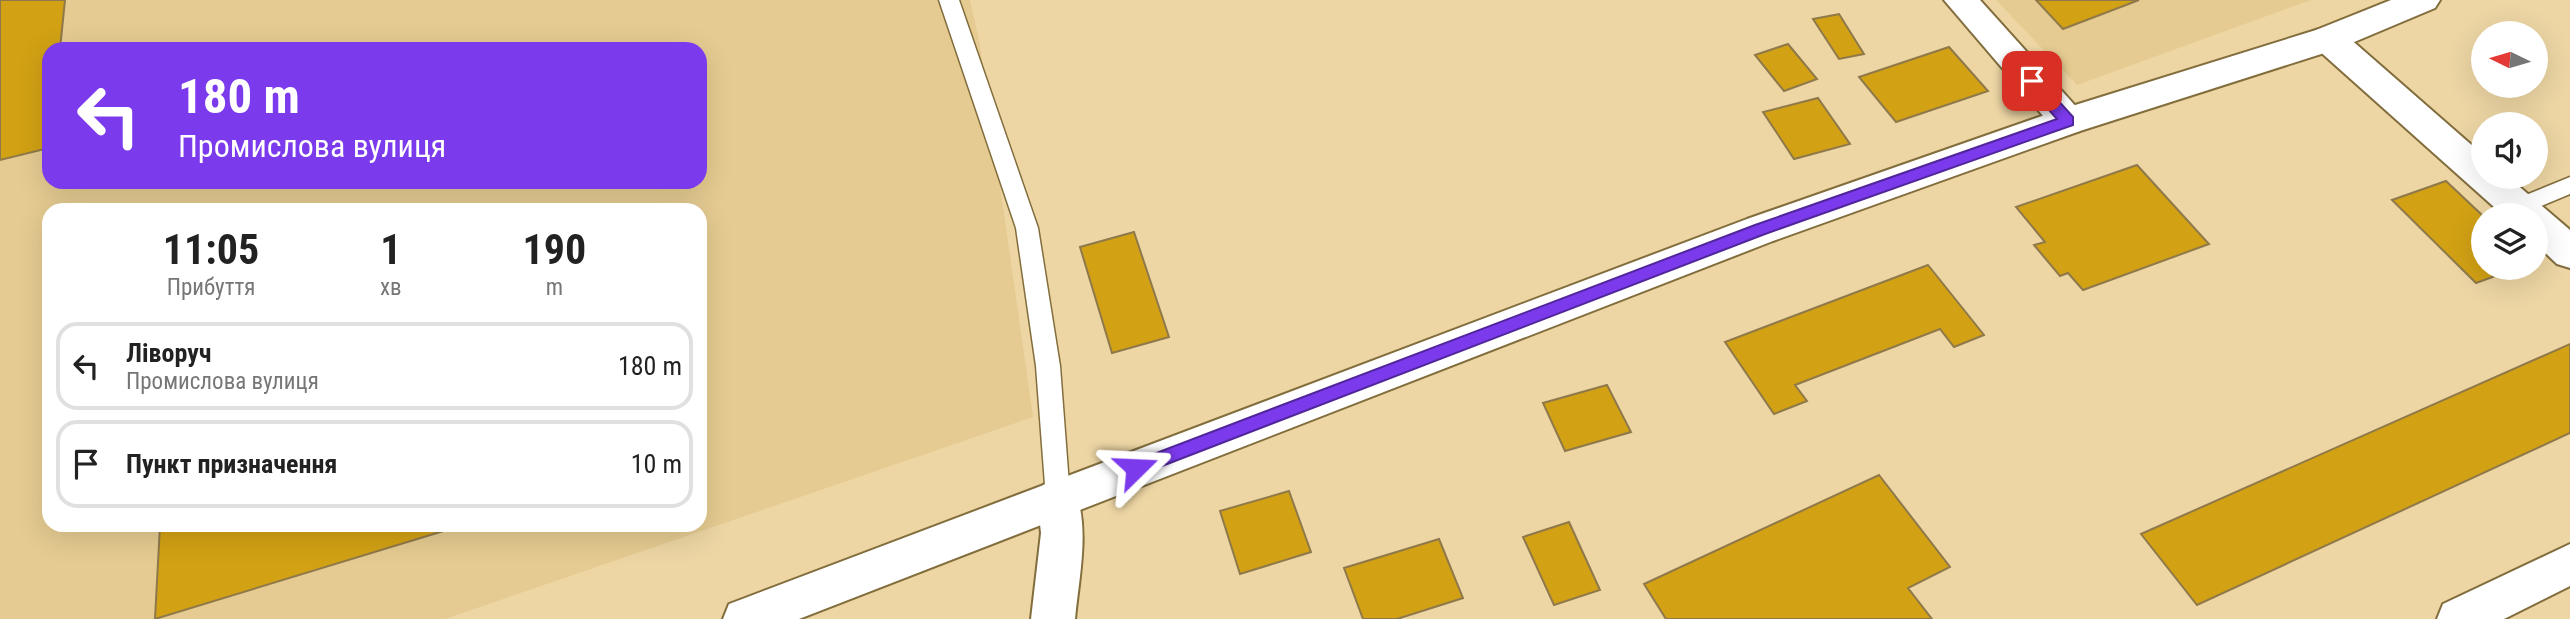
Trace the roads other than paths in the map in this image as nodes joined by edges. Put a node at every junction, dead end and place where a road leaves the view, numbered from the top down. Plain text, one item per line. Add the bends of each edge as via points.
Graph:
1 (949, 0) edge
2 (1961, 0) edge
3 (2423, 0) edge
4 (2328, 39) junction
5 (2068, 121) junction
6 (2471, 165) edge
7 (2570, 185) edge
8 (2498, 189) edge
9 (2514, 203) edge
10 (2544, 203) edge
11 (2548, 234) edge
12 (2570, 253) edge
13 (1058, 498) junction
14 (2570, 564) edge
15 (745, 619) edge
16 (1054, 619) edge
17 (2459, 619) edge

1 - 13 lane via 1027,228 1048,366
2 - 5 street
3 - 4 street
4 - 5 street
4 - 6 street
5 - 13 street via 1747,235
7 - 10 lane
8 - 9 street
11 - 12 street
13 - 15 street
13 - 16 street via 1062,533
14 - 17 street

